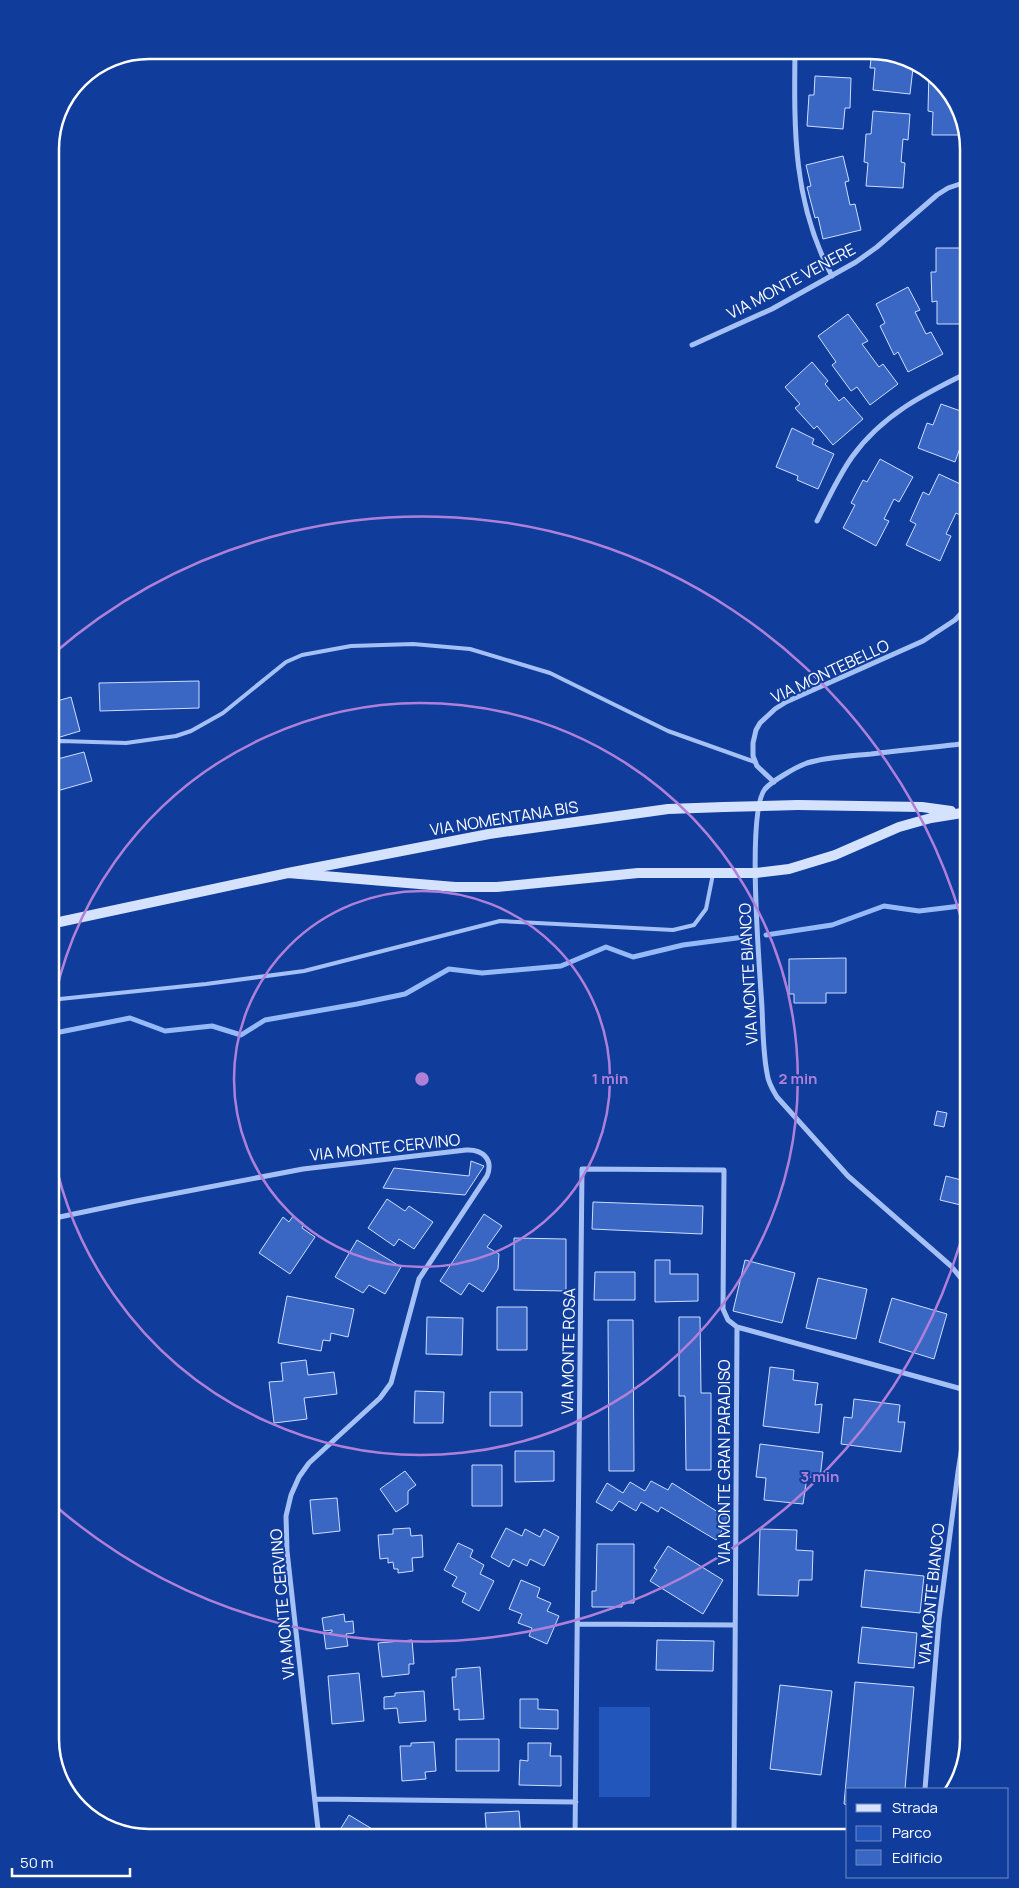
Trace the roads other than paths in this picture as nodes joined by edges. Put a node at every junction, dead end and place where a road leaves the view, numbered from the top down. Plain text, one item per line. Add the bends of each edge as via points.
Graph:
1 (795, 59) edge
2 (960, 184) edge
3 (832, 276) junction
4 (692, 345) dead end
5 (960, 377) edge
6 (817, 521) dead end
7 (960, 614) edge
8 (59, 742) edge
9 (960, 744) edge
10 (755, 762) junction
11 (774, 782) junction
12 (960, 812) edge
13 (960, 814) edge
14 (288, 873) junction
15 (714, 873) junction
16 (756, 873) junction
17 (59, 922) edge
18 (59, 999) edge
19 (59, 1217) edge
20 (960, 1277) edge
21 (737, 1327) junction
22 (960, 1389) edge
23 (960, 1459) edge
24 (577, 1624) junction
25 (735, 1625) junction
26 (925, 1788) edge
27 (315, 1799) junction
28 (576, 1802) junction
29 (318, 1829) edge
30 (575, 1829) edge
31 (734, 1829) edge

1 - 3 street via 794,127 801,184 815,240
2 - 3 street, VIA MONTE VENERE via 937,195 870,252
3 - 4 street, VIA MONTE VENERE via 772,309
5 - 6 street via 909,403 874,431 846,466
7 - 10 street, VIA MONTEBELLO via 923,641 775,709 756,730 753,743
8 - 10 lane via 126,743 176,736 223,713 294,658 351,646 413,644 470,649 550,673 668,731
9 - 11 street, VIA MONTE BIANCO via 807,763
10 - 11 street
11 - 16 street, VIA MONTE BIANCO via 765,788 760,798
12 - 14 main road, VIA NOMENTANA BIS, bridge via 922,807 668,809 489,834
13 - 16 main road via 899,827 835,855 789,869
14 - 15 main road via 455,887 497,887 638,873
14 - 17 main road, VIA NOMENTANA BIS
15 - 16 main road
15 - 18 lane via 706,909 694,925 673,930 500,921 304,971
16 - 20 street, VIA MONTE BIANCO via 762,1002 771,1086 777,1097 848,1176
19 - 27 street, VIA MONTE CERVINO via 303,1169 466,1150 481,1152 488,1159 488,1176 419,1279 391,1383 380,1398 309,1463 291,1495 286,1537
21 - 22 street
21 - 24 street, VIA MONTE ROSA via 728,1320 723,1309 724,1170 582,1169
21 - 25 street, VIA MONTE GRAN PARADISO
23 - 26 street, VIA MONTE BIANCO via 939,1619
24 - 25 street
24 - 28 street, VIA MONTE ROSA
25 - 31 street, VIA MONTE GRAN PARADISO
27 - 28 street
27 - 29 street, VIA MONTE CERVINO
28 - 30 street, VIA MONTE ROSA

